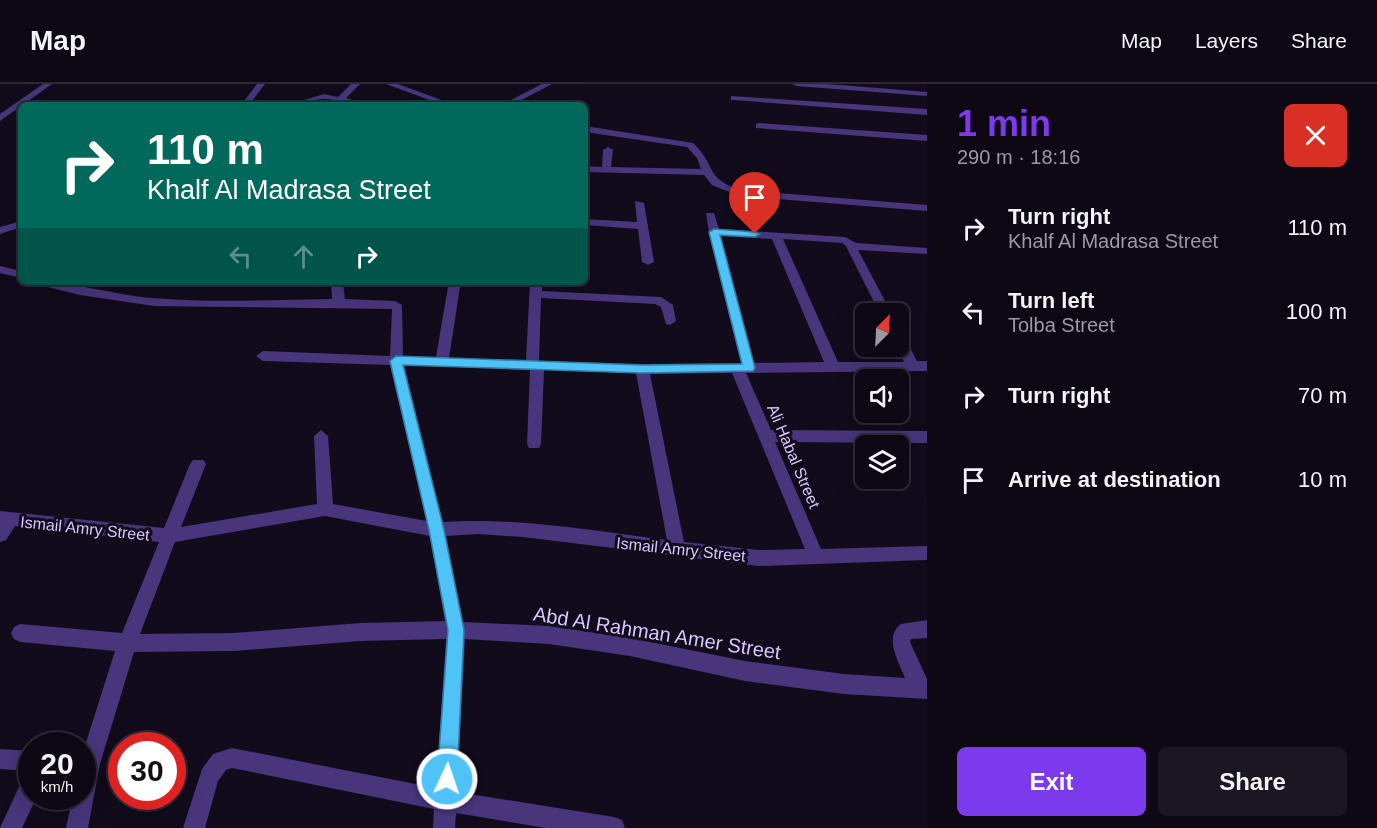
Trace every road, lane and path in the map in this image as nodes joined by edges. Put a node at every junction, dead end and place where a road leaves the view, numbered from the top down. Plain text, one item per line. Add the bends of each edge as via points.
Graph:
1 (48, 84) edge
2 (261, 84) edge
3 (356, 84) edge
4 (390, 84) edge
5 (548, 84) edge
6 (796, 84) edge
7 (927, 94) edge
8 (341, 98) junction
9 (734, 98) dead end
10 (23, 102) edge
11 (247, 102) edge
12 (301, 102) edge
13 (355, 102) edge
14 (442, 102) edge
15 (511, 102) edge
16 (18, 105) edge
17 (927, 112) edge
18 (0, 118) edge
19 (759, 126) dead end
20 (588, 129) edge
21 (927, 138) edge
22 (608, 150) dead end
23 (588, 169) edge
24 (606, 170) junction
25 (706, 172) junction
26 (639, 203) dead end
27 (927, 208) edge
28 (710, 215) dead end
29 (588, 222) edge
30 (18, 225) edge
31 (643, 226) junction
32 (0, 231) edge
33 (714, 232) junction
34 (776, 236) junction
35 (851, 246) junction
36 (927, 251) edge
37 (648, 262) dead end
38 (0, 269) edge
39 (18, 274) edge
40 (56, 285) edge
41 (337, 285) edge
42 (454, 286) dead end
43 (536, 288) edge
44 (341, 303) junction
45 (880, 303) edge
46 (670, 321) dead end
47 (263, 356) dead end
48 (908, 357) edge
49 (396, 361) junction
50 (442, 363) junction
51 (534, 366) junction
52 (913, 366) junction
53 (927, 366) edge
54 (833, 367) junction
55 (743, 368) junction
56 (642, 369) junction
57 (321, 436) dead end
58 (767, 436) junction
59 (927, 437) edge
60 (534, 444) dead end
61 (198, 464) dead end
62 (325, 509) junction
63 (5, 519) edge
64 (436, 530) junction
65 (0, 535) edge
66 (171, 536) junction
67 (677, 549) junction
68 (927, 553) edge
69 (817, 558) junction
70 (456, 630) junction
71 (927, 630) edge
72 (20, 633) dead end
73 (127, 643) junction
74 (923, 688) edge
75 (96, 734) edge
76 (0, 759) edge
77 (18, 760) edge
78 (446, 801) junction
79 (20, 810) edge
80 (80, 810) edge
81 (12, 828) edge
82 (77, 828) edge
83 (194, 828) edge
84 (444, 828) edge
85 (614, 828) edge

1 - 10 street
2 - 11 street
3 - 8 street
4 - 14 street
5 - 15 street
6 - 7 street
8 - 12 street via 318,96
8 - 13 street
9 - 17 street
16 - 18 street
19 - 21 street
20 - 25 street via 690,145 699,154
22 - 24 street
23 - 24 street
24 - 25 street
25 - 27 street via 716,186 739,193
26 - 31 street
28 - 33 street, Ali Habal Street
29 - 31 street
30 - 32 street
31 - 37 street
33 - 34 street
33 - 55 street, Ali Habal Street
34 - 35 street via 844,240
34 - 54 street
35 - 36 street
35 - 45 street
38 - 39 street
40 - 44 street via 105,297 164,303
41 - 44 street
42 - 50 street
43 - 46 street via 657,300 667,305
43 - 51 street
44 - 49 street via 394,304 398,308
47 - 49 street
48 - 52 street
49 - 50 street
49 - 64 street
50 - 51 street
51 - 56 street
51 - 60 street
52 - 53 street
52 - 54 street
54 - 55 street
55 - 56 street
55 - 58 street, Ali Habal Street
56 - 67 street
57 - 62 street
58 - 59 street
58 - 69 street, Ali Habal Street
61 - 66 street
62 - 64 street, Ismail Amry Street
62 - 66 street, Ismail Amry Street
63 - 65 street
63 - 66 street, Ismail Amry Street
64 - 67 street, Ismail Amry Street via 523,530
64 - 70 street
66 - 73 street
67 - 69 street, Ismail Amry Street via 759,558
68 - 69 street, Ismail Amry Street
70 - 73 street, Abd Al Rahman Amer Street via 360,632 234,642
70 - 74 street, Abd Al Rahman Amer Street via 549,635 745,671 844,684
70 - 78 street
71 - 74 street via 907,630 901,642
72 - 73 street, Abd Al Rahman Amer Street
73 - 75 street
76 - 77 street
78 - 83 street via 232,758 220,761 209,776
78 - 84 street
78 - 85 street
79 - 81 street
80 - 82 street

